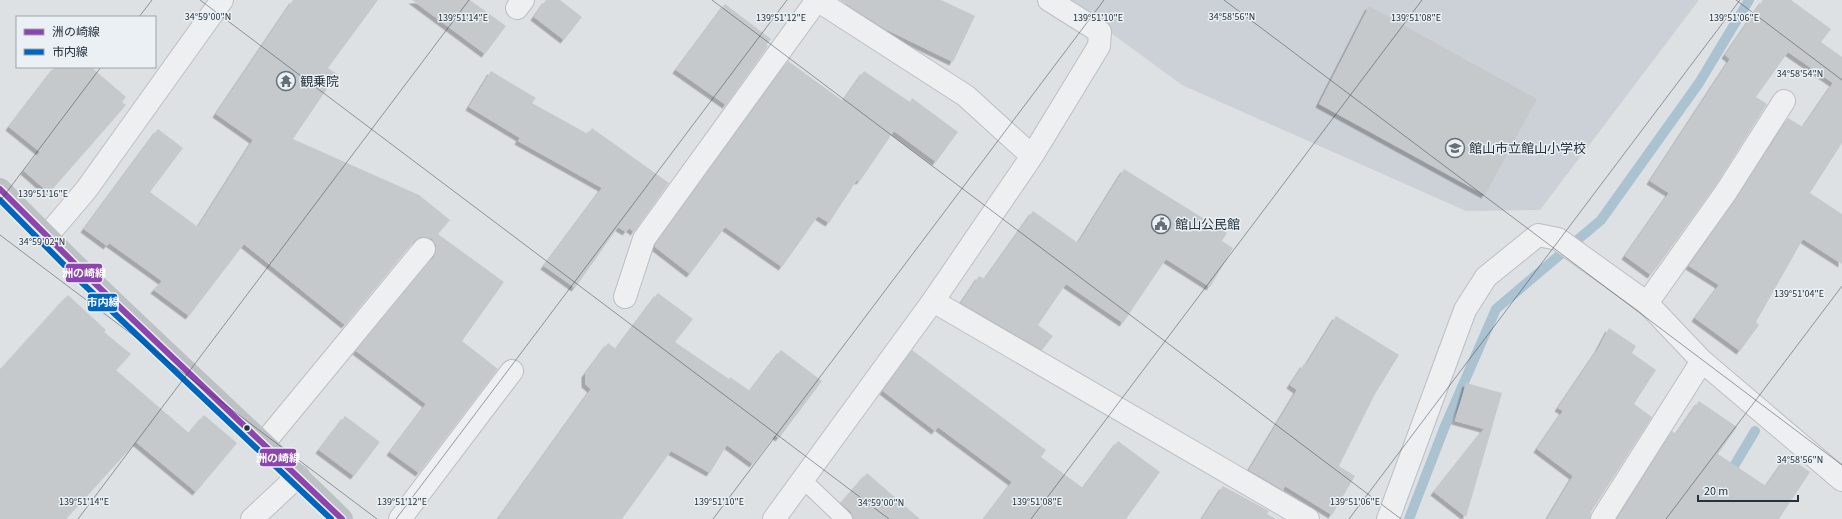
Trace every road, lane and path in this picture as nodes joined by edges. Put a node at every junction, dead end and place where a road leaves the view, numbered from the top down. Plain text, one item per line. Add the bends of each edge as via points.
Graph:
1 (222, 0) edge
2 (817, 0) edge
3 (1049, 0) edge
4 (1784, 101) dead end
5 (1032, 156) junction
6 (0, 190) edge
7 (46, 237) junction
8 (424, 249) dead end
9 (625, 297) dead end
10 (933, 301) junction
11 (1647, 303) junction
12 (1702, 361) junction
13 (512, 371) dead end
14 (264, 443) junction
15 (298, 476) junction
16 (802, 479) junction
17 (1842, 480) edge
18 (252, 519) edge
19 (342, 519) edge
20 (400, 519) edge
21 (774, 519) edge
22 (844, 519) edge
23 (1308, 519) edge
24 (1388, 519) edge
25 (1602, 519) edge

1 - 7 street via 86,190
2 - 5 street via 966,96
2 - 9 street via 644,239
3 - 5 street via 1100,32 1099,46
4 - 11 street via 1726,192
5 - 10 street
6 - 7 main road
7 - 14 main road
8 - 14 street
10 - 16 street
10 - 23 street
11 - 12 street
11 - 24 street via 1558,239 1538,235 1486,277 1465,310
12 - 17 street
12 - 25 street
13 - 20 street
14 - 15 main road
15 - 18 street
15 - 19 main road
16 - 21 street
16 - 22 lane

